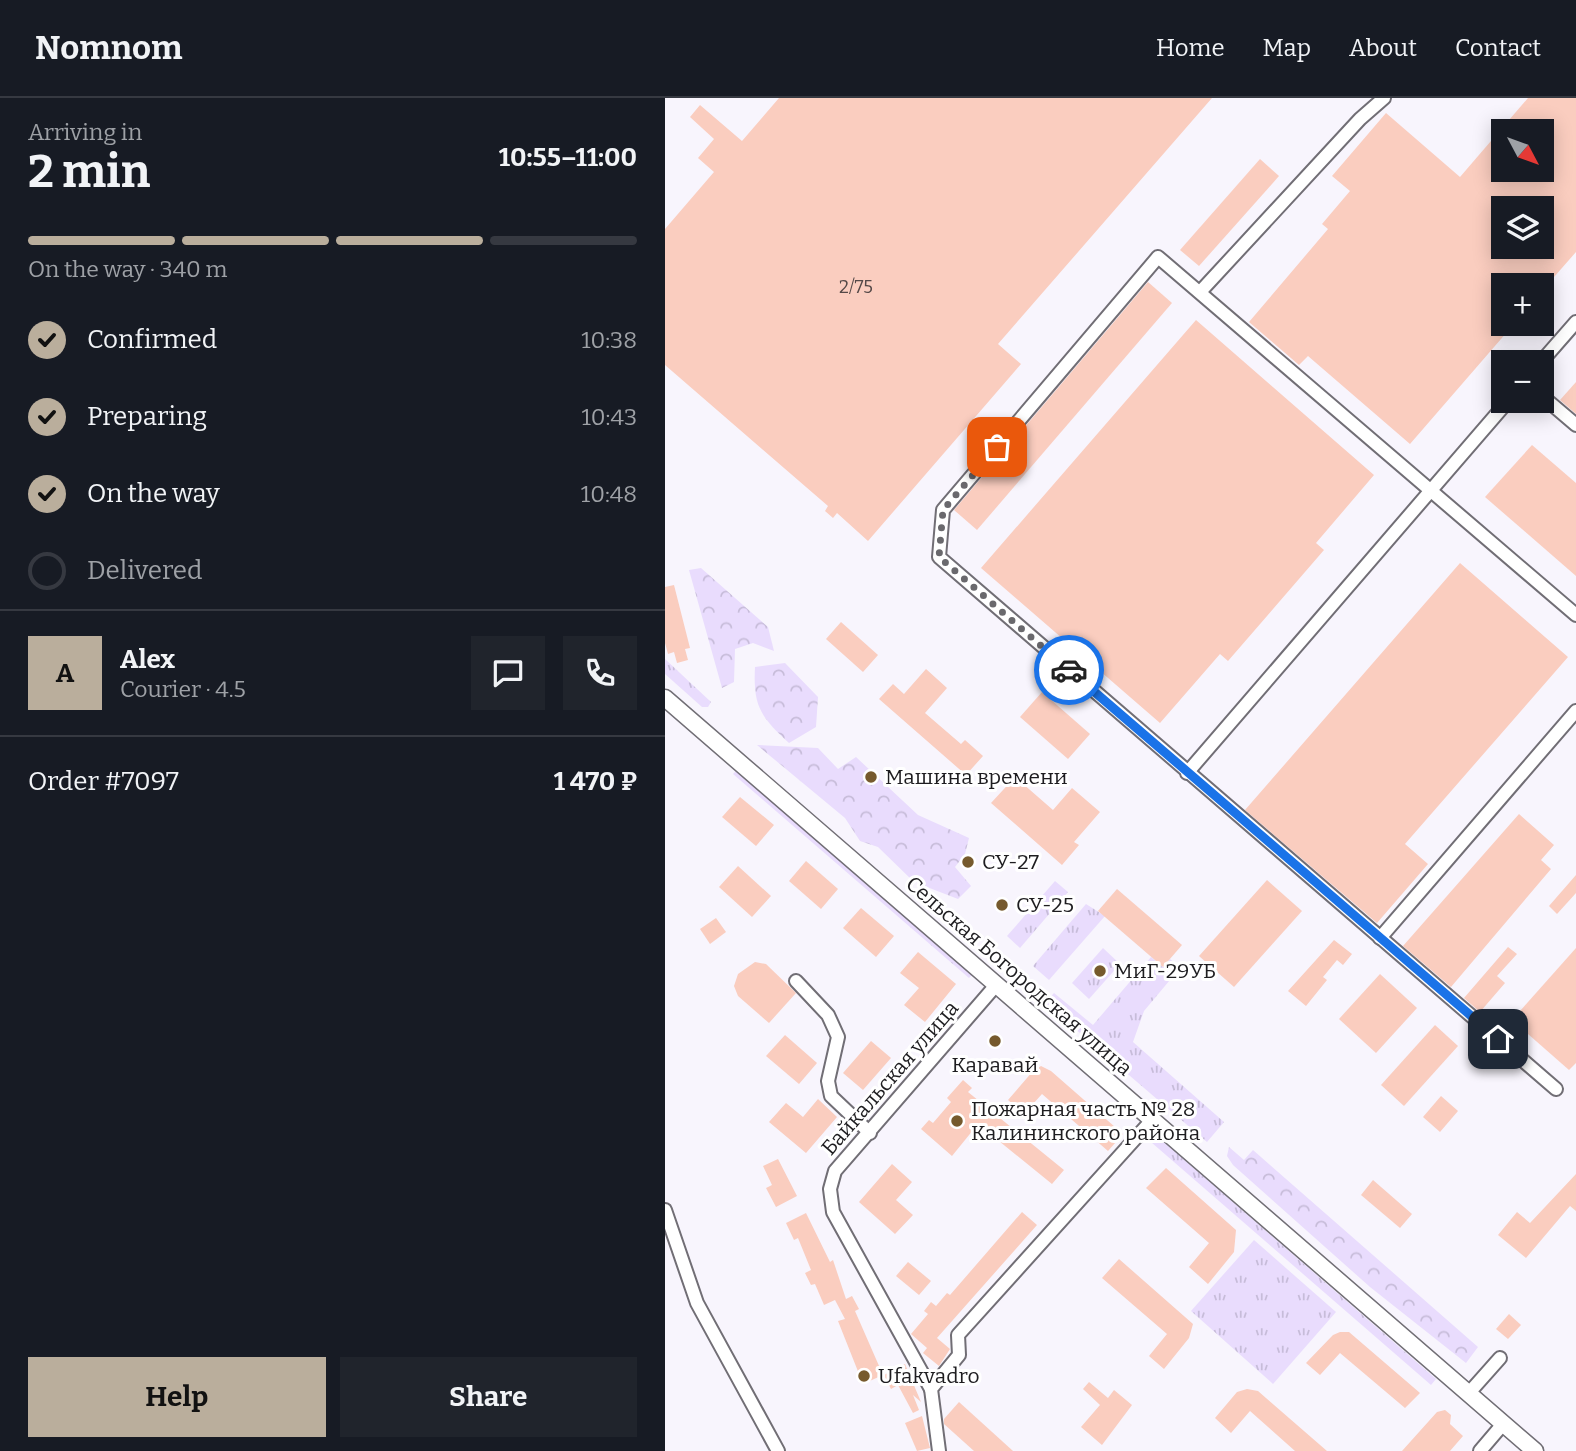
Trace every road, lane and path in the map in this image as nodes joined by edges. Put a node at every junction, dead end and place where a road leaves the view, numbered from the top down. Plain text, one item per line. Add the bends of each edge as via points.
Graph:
1 (1384, 98) edge
2 (1200, 292) junction
3 (1576, 322) edge
4 (1552, 350) edge
5 (1554, 406) edge
6 (1498, 413) edge
7 (1576, 425) edge
8 (1431, 490) junction
9 (1576, 615) edge
10 (665, 698) edge
11 (1576, 711) edge
12 (1187, 773) junction
13 (1380, 938) junction
14 (796, 981) dead end
15 (997, 984) junction
16 (1556, 1089) dead end
17 (1152, 1120) junction
18 (870, 1133) junction
19 (665, 1210) edge
20 (1500, 1358) dead end
21 (931, 1390) junction
22 (1468, 1394) junction
23 (1503, 1424) junction
24 (778, 1451) edge
25 (939, 1451) edge
26 (1480, 1451) edge
27 (1535, 1451) edge

1 - 2 street
2 - 8 street
2 - 12 street via 1158,257 943,510 939,557
3 - 4 street
5 - 7 street
6 - 8 street
8 - 9 street
8 - 12 street
10 - 15 main road, Сельская Богородская улица
11 - 13 street
12 - 13 street
13 - 16 street
14 - 18 street via 828,1015 838,1037 828,1081 831,1096
15 - 17 main road, Сельская Богородская улица
15 - 18 street, Байкальская улица
17 - 21 street via 958,1335 959,1355
17 - 22 main road, Сельская Богородская улица
18 - 21 street, Байкальская улица via 835,1171 830,1189 833,1212
19 - 24 street via 697,1303
20 - 22 street
21 - 25 street
22 - 23 main road, Сельская Богородская улица
23 - 26 street
23 - 27 main road, Сельская Богородская улица

